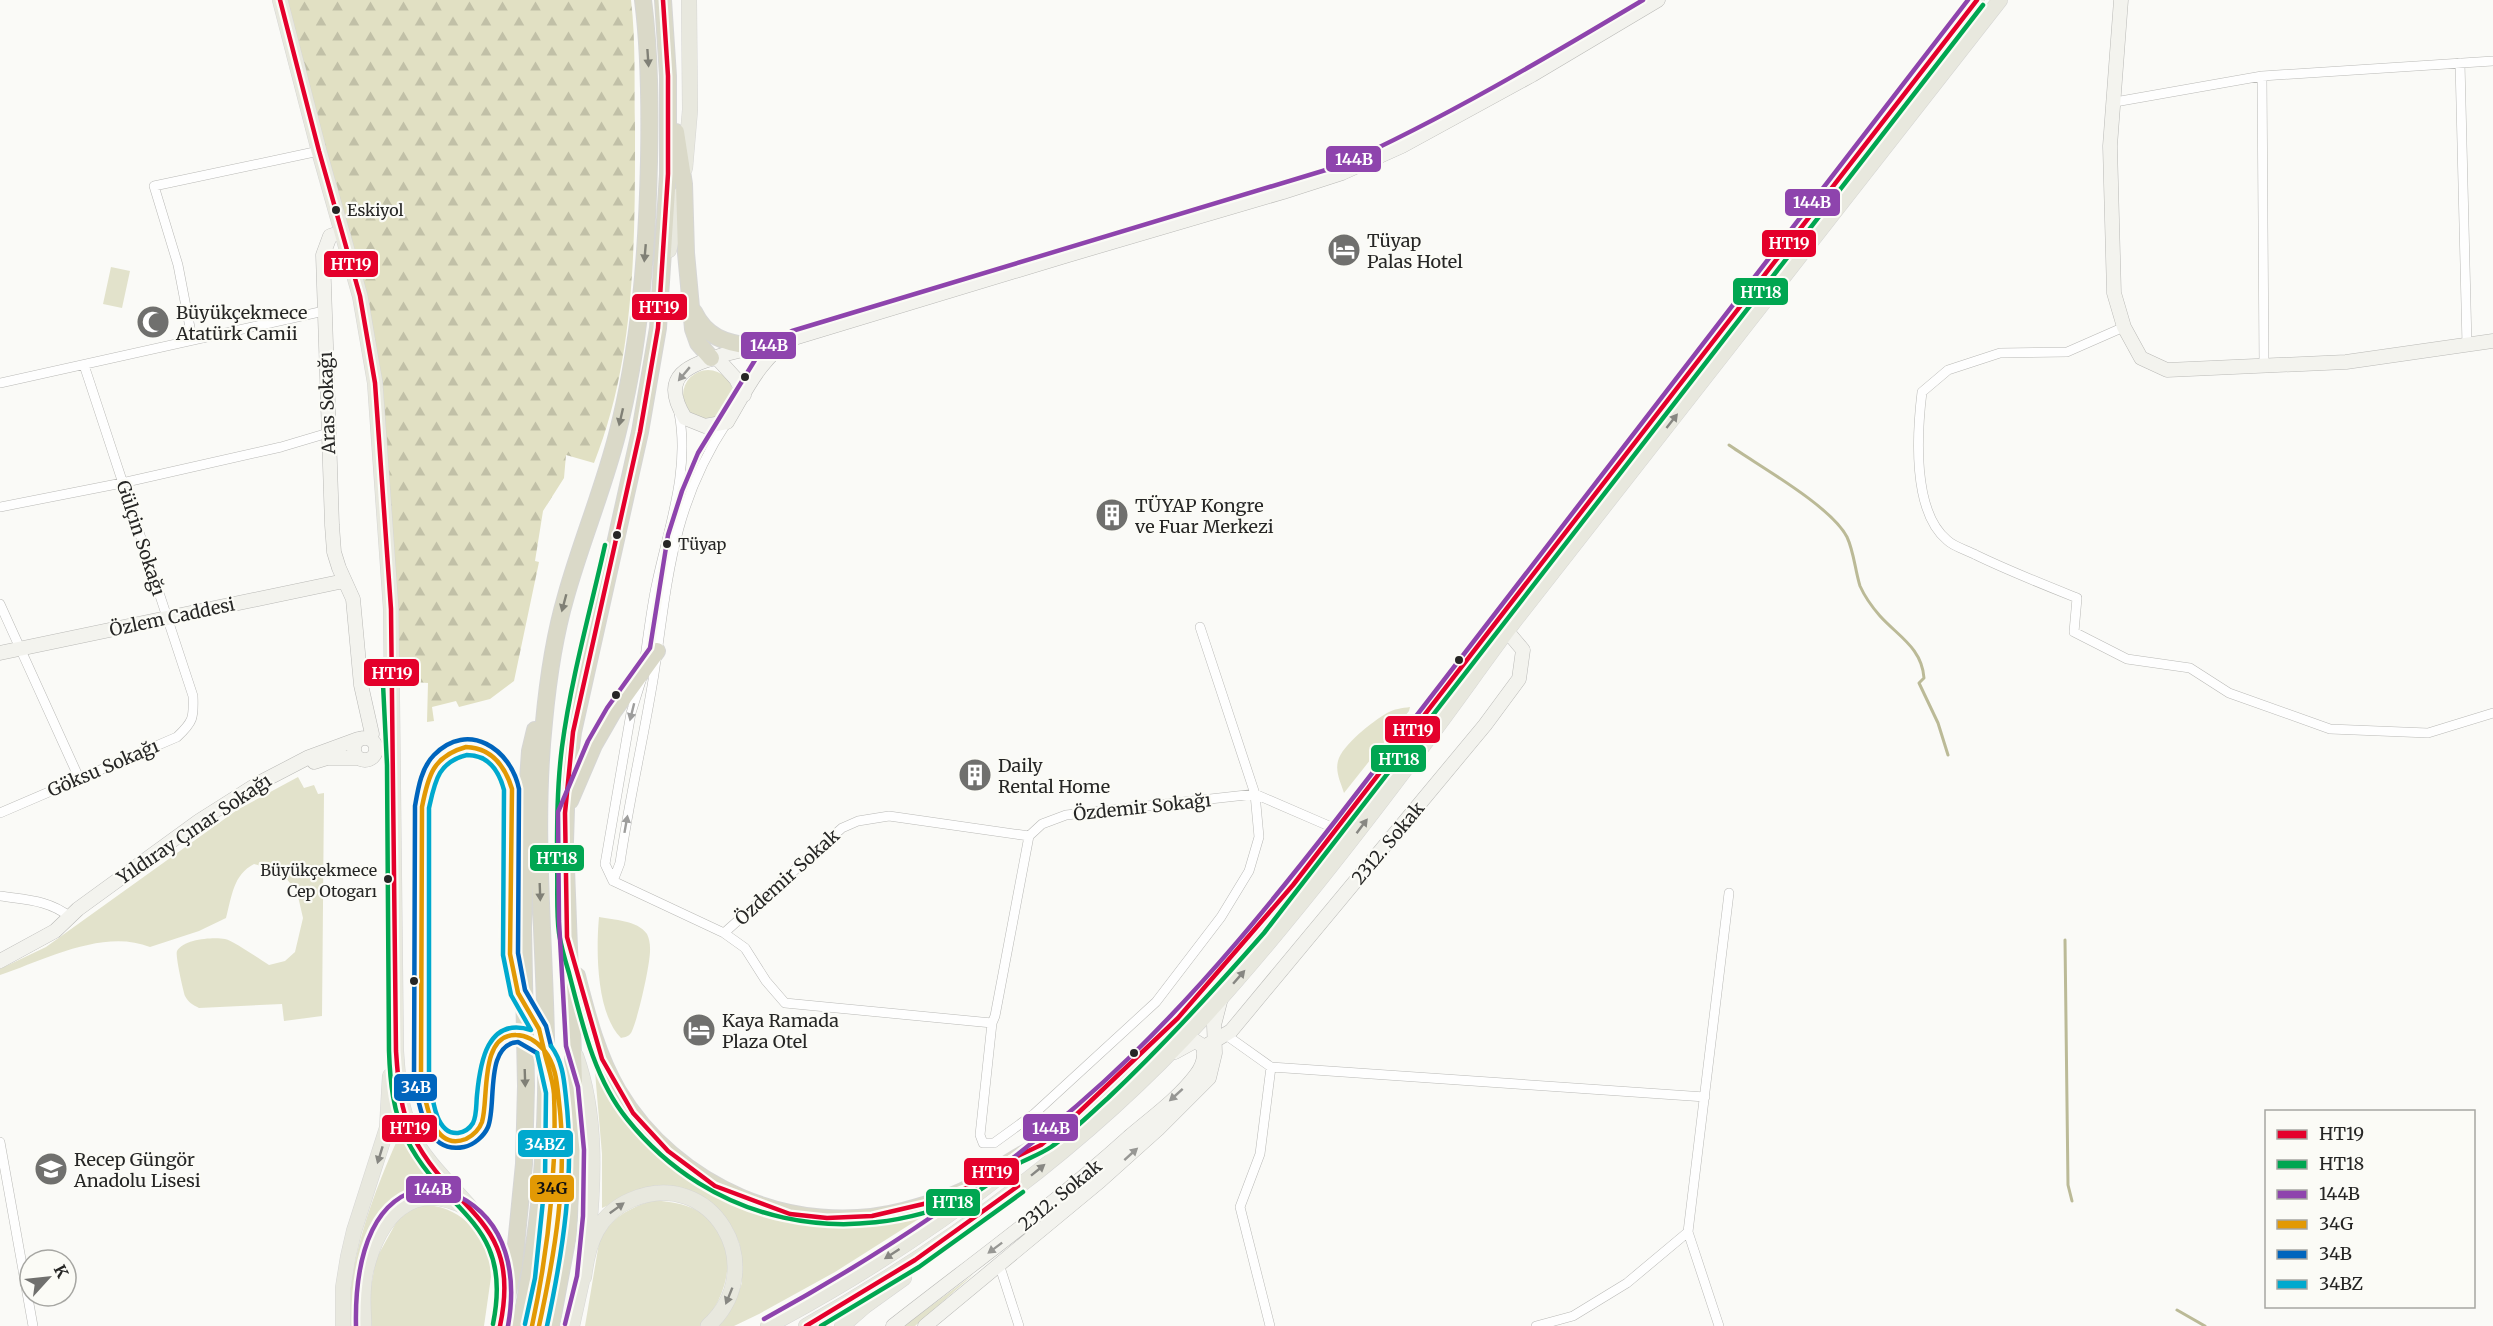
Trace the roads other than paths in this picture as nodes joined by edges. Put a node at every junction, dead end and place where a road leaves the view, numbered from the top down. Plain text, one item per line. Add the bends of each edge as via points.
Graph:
1 (280, 0) edge
2 (643, 0) edge
3 (663, 0) edge
4 (689, 0) edge
5 (1658, 0) edge
6 (1977, 0) edge
7 (2000, 0) edge
8 (2121, 0) edge
9 (2493, 61) edge
10 (2460, 63) junction
11 (2262, 75) junction
12 (668, 94) junction
13 (2115, 102) junction
14 (319, 151) junction
15 (684, 184) junction
16 (342, 231) junction
17 (662, 284) junction
18 (690, 301) junction
19 (324, 311) junction
20 (2124, 327) junction
21 (192, 338) junction
22 (794, 338) junction
23 (2493, 341) edge
24 (2467, 345) junction
25 (751, 346) junction
26 (714, 358) junction
27 (84, 365) junction
28 (2264, 366) junction
29 (0, 382) edge
30 (744, 395) junction
31 (678, 407) junction
32 (727, 422) junction
33 (328, 433) junction
34 (122, 483) junction
35 (0, 507) edge
36 (344, 581) junction
37 (657, 585) junction
38 (667, 586) junction
39 (0, 604) edge
40 (167, 618) junction
41 (1200, 627) dead end
42 (1507, 631) junction
43 (21, 648) junction
44 (657, 651) junction
45 (0, 653) edge
46 (643, 674) junction
47 (548, 687) junction
48 (194, 712) joint
49 (2493, 713) edge
50 (392, 725) junction
51 (366, 739) junction
52 (626, 740) junction
53 (342, 745) junction
54 (640, 752) junction
55 (339, 759) junction
56 (362, 759) junction
57 (394, 765) junction
58 (79, 778) junction
59 (1255, 794) junction
60 (0, 813) edge
61 (565, 813) junction
62 (1336, 829) junction
63 (1029, 836) junction
64 (613, 881) junction
65 (1729, 893) dead end
66 (0, 896) edge
67 (70, 918) junction
68 (724, 933) junction
69 (567, 937) junction
70 (0, 961) edge
71 (1221, 998) junction
72 (396, 1014) junction
73 (992, 1023) junction
74 (1215, 1042) junction
75 (573, 1047) junction
76 (1162, 1059) junction
77 (1271, 1067) junction
78 (1705, 1096) junction
79 (0, 1142) edge
80 (1041, 1145) junction
81 (471, 1210) junction
82 (958, 1230) junction
83 (1688, 1232) junction
84 (999, 1264) junction
85 (584, 1277) junction
86 (502, 1318) edge
87 (33, 1326) edge
88 (343, 1326) edge
89 (364, 1326) edge
90 (520, 1326) edge
91 (551, 1326) edge
92 (572, 1326) edge
93 (708, 1326) edge
94 (768, 1326) edge
95 (806, 1326) edge
96 (842, 1326) edge
97 (893, 1326) edge
98 (925, 1326) edge
99 (1019, 1326) edge
100 (1270, 1326) edge
101 (1536, 1326) edge
102 (1719, 1326) edge

1 - 14 main road
2 -> 47 highway via 649,128 646,241 637,334 618,433 566,595
3 - 12 highway
4 - 15 main road via 690,110
5 - 22 street via 1412,141 1342,172
6 - 62 main road
42 -> 7 main road
8 - 13 street
9 - 10 street
10 - 11 street
10 - 24 street
11 - 13 street
11 - 28 street
12 - 15 highway
12 - 17 highway
13 - 20 street via 2110,146 2114,293
14 - 16 main road
14 - 21 street via 154,186 178,265
15 - 17 main road
15 - 18 highway
16 - 19 street, Aras Sokağı via 330,236 323,255
16 - 50 main road via 360,296 375,383 391,609
17 - 61 highway via 640,432 573,732
18 - 25 highway via 709,334 728,343
18 - 26 highway via 698,343
19 - 21 street
19 - 33 street, Aras Sokağı
20 - 28 street via 2141,358 2167,370
20 - 49 street via 2067,352 2000,353 1948,370 1922,392 1919,464 1928,514 1947,541 2077,598 2074,632 2127,659 2190,668 2229,693 2330,729 2428,733
21 - 27 street
22 - 25 street
22 - 30 street via 777,348 761,365
23 - 24 street
24 - 28 street via 2346,362
25 - 26 street
26 - 30 street via 736,379
26 -> 31 street via 688,368 679,377 675,399
27 - 29 street
27 - 34 street, Gülçin Sokağı
30 - 32 street
31 - 32 street via 695,424 713,426
31 - 37 street via 683,466
32 - 38 street via 705,456 689,493 675,537
33 - 34 street
33 - 36 street, Aras Sokağı via 334,552
34 - 35 street
34 - 40 street, Gülçin Sokağı
36 - 40 street, Özlem Caddesi
36 - 51 street, Aras Sokağı via 353,599 362,686 372,734
37 - 38 street
37 - 46 street
38 - 44 street
39 - 43 street
40 - 43 street, Özlem Caddesi
40 - 48 street, Gülçin Sokağı via 193,696
41 - 59 street
71 -> 42 main road via 1322,878
42 - 74 street, 2312. Sokak via 1523,650 1519,679 1431,791
43 - 45 street, Özlem Caddesi
43 - 58 street
44 - 46 highway
44 - 54 street
46 -> 52 street
46 - 61 highway via 613,712 594,745
47 -> 86 highway via 530,751 523,927 524,1164 514,1265
47 -> 90 highway via 538,829 546,1036 545,1124 538,1222
48 - 58 street, Göksu Sokağı via 190,725 177,736
50 - 51 street, Yıldıray Çınar Sokağı via 385,733
50 - 57 main road
51 - 53 street, Yıldıray Çınar Sokağı
51 - 56 street via 354,748
51 - 56 street via 376,751 374,756
52 - 54 street
52 - 64 street via 605,864
53 - 55 street via 338,749
53 - 67 street, Yıldıray Çınar Sokağı via 259,783 199,821
64 -> 54 street via 620,863
55 - 56 street, Yıldıray Çınar Sokağı
55 - 67 street, Yıldıray Çınar Sokağı via 317,760 271,783 88,910
56 - 57 street, Yıldıray Çınar Sokağı
57 - 72 main road
58 - 60 street, Göksu Sokağı
59 - 62 street, Özdemir Sokağı
59 - 63 street, Özdemir Sokağı via 1066,815 1042,824
59 - 73 street via 1259,837 1249,871 1221,917 1162,995 1034,1114 994,1143 983,1143 981,1117
61 - 69 highway
62 - 80 main road via 1258,928 1178,1018
63 - 68 street, Özdemir Sokak via 889,816 858,820 842,828
63 - 73 street
64 - 68 street
65 - 78 street
66 - 67 street via 44,902
67 - 70 street, Yıldıray Çınar Sokağı via 55,931
68 - 73 street via 745,948 784,1004
69 - 75 highway
69 - 80 highway via 602,1059 618,1090 668,1151 724,1190 790,1214 827,1218 872,1216 958,1192
71 - 74 street, 2312. Sokak via 1215,1018
71 - 76 main road
72 - 81 main road via 399,1086 413,1137
72 -> 88 main road via 387,1128 354,1231 343,1288
74 - 76 street via 1195,1041
74 - 77 street
84 -> 74 street, 2312. Sokak via 1065,1212 1191,1098 1209,1078
74 -> 97 street, 2312. Sokak via 1205,1053 1196,1075 1112,1153
75 - 85 main road via 585,1085 592,1150
75 - 91 highway via 568,1235
82 -> 76 main road via 1055,1156
77 - 78 street
77 - 100 street via 1260,1154 1240,1206
78 - 83 street
79 - 87 street
80 -> 94 main road via 889,1256
81 - 86 main road via 498,1246 503,1261
81 - 89 main road via 431,1196 409,1202 398,1211 380,1235 366,1270
82 - 95 main road
82 - 96 main road via 940,1251
83 - 101 street via 1627,1283 1573,1316
83 - 102 street
84 - 98 street, 2312. Sokak
84 - 99 street
85 - 92 main road
85 -> 93 main road via 592,1238 611,1212 649,1194 682,1196 714,1215 735,1252 732,1290 725,1306

